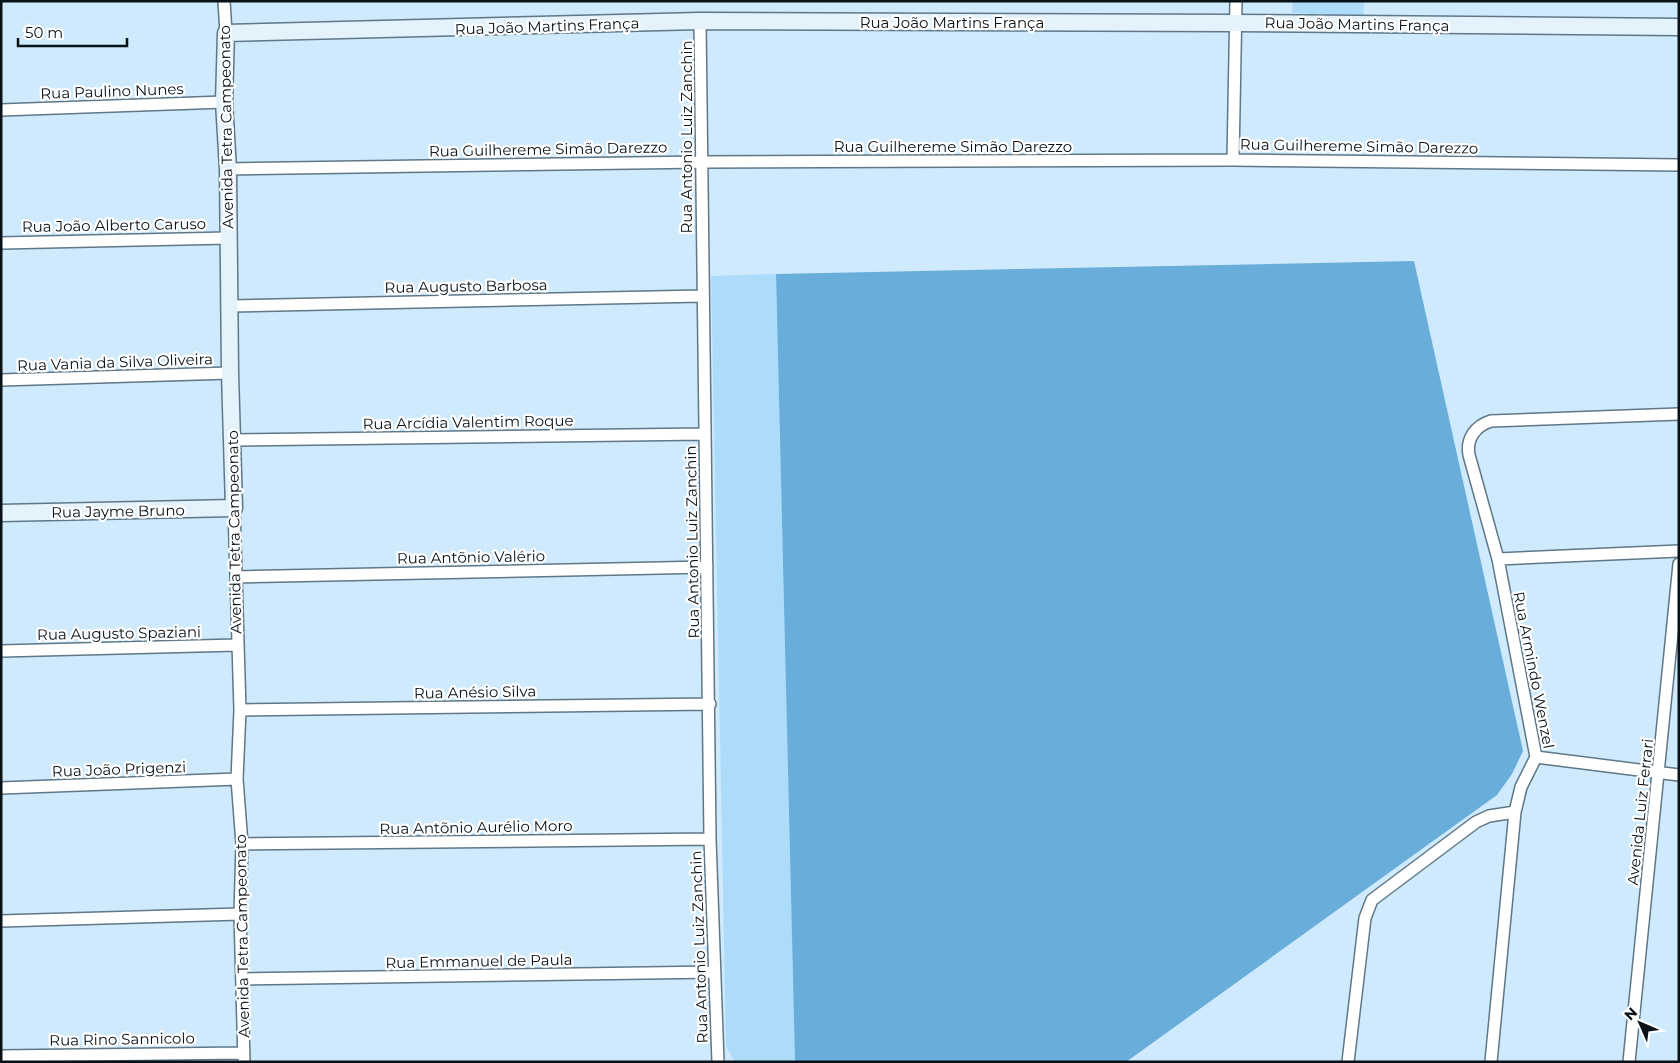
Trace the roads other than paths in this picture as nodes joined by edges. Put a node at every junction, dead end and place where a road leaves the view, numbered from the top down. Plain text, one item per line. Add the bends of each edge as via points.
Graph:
1 (224, 1) edge
2 (1236, 1) edge
3 (700, 21) junction
4 (1235, 22) junction
5 (1679, 27) edge
6 (226, 33) junction
7 (224, 102) junction
8 (1, 110) edge
9 (1233, 160) junction
10 (702, 162) junction
11 (1679, 165) edge
12 (228, 169) junction
13 (228, 238) junction
14 (1, 243) edge
15 (702, 296) junction
16 (230, 306) junction
17 (230, 373) junction
18 (1, 380) edge
19 (1679, 414) edge
20 (704, 434) junction
21 (233, 440) junction
22 (234, 508) junction
23 (1, 514) edge
24 (1679, 551) edge
25 (1498, 559) junction
26 (1679, 564) edge
27 (707, 567) junction
28 (236, 576) junction
29 (1676, 637) edge
30 (237, 645) junction
31 (1, 651) edge
32 (710, 704) junction
33 (240, 710) junction
34 (1536, 757) junction
35 (1660, 773) junction
36 (1679, 775) edge
37 (237, 779) junction
38 (1, 788) edge
39 (1515, 812) junction
40 (710, 839) junction
41 (242, 844) junction
42 (240, 914) junction
43 (1, 921) edge
44 (716, 972) junction
45 (242, 979) junction
46 (1, 1056) edge
47 (244, 1057) edge
48 (718, 1062) edge
49 (1348, 1062) edge
50 (1491, 1062) edge
51 (1629, 1062) edge

1 - 6 street, Avenida Tetra Campeonato
2 - 4 street
3 - 4 main road, Rua João Martins França
3 - 6 main road, Rua João Martins França
3 - 10 street, Rua Antonio Luiz Zanchin
4 - 5 main road, Rua João Martins França
4 - 9 street
6 - 7 main road, Avenida Tetra Campeonato
7 - 8 street, Rua Paulino Nunes
7 - 12 main road, Avenida Tetra Campeonato
9 - 10 street, Rua Guilhereme Simão Darezzo
9 - 11 street, Rua Guilhereme Simão Darezzo
10 - 12 street, Rua Guilhereme Simão Darezzo
10 - 15 street, Rua Antonio Luiz Zanchin
12 - 13 main road, Avenida Tetra Campeonato
13 - 14 street, Rua João Alberto Caruso
13 - 16 main road, Avenida Tetra Campeonato
15 - 16 street, Rua Augusto Barbosa
15 - 20 street, Rua Antonio Luiz Zanchin
16 - 17 main road, Avenida Tetra Campeonato
17 - 18 street, Rua Vania da Silva Oliveira
17 - 21 main road, Avenida Tetra Campeonato
19 - 25 street, Rua Armindo Wenzel via 1491,421 1482,424 1473,433 1468,446 1469,455
20 - 21 street, Rua Arcídia Valentim Roque
20 - 27 street, Rua Antonio Luiz Zanchin
21 - 22 main road, Avenida Tetra Campeonato
22 - 23 main road, Rua Jayme Bruno
22 - 28 street, Avenida Tetra Campeonato
24 - 25 street
25 - 34 street, Rua Armindo Wenzel
26 - 29 street, Avenida Luiz Ferrari
27 - 28 street, Rua Antõnio Valério
27 - 32 street, Rua Antonio Luiz Zanchin
28 - 30 street, Avenida Tetra Campeonato
29 - 35 street, Avenida Luiz Ferrari
30 - 31 street, Rua Augusto Spaziani
30 - 33 street, Avenida Tetra Campeonato
32 - 33 street, Rua Anésio Silva
32 - 40 street, Rua Antonio Luiz Zanchin
33 - 37 street, Avenida Tetra Campeonato
34 - 35 street
34 - 39 street, Rua Armindo Wenzel via 1521,787
35 - 36 street
35 - 51 street, Avenida Luiz Ferrari
37 - 38 street, Rua João Prigenzi
37 - 41 street, Avenida Tetra Campeonato
39 - 49 street via 1489,816 1476,822 1372,900 1365,918
39 - 50 street, Rua Armindo Wenzel
40 - 41 street, Rua Antõnio Aurélio Moro
40 - 44 street, Rua Antonio Luiz Zanchin
41 - 42 street, Avenida Tetra Campeonato
42 - 43 street
42 - 45 street, Avenida Tetra Campeonato
44 - 45 street, Rua Emmanuel de Paula
44 - 48 street, Rua Antonio Luiz Zanchin
45 - 47 street, Avenida Tetra Campeonato
46 - 47 street, Rua Rino Sannicolo

